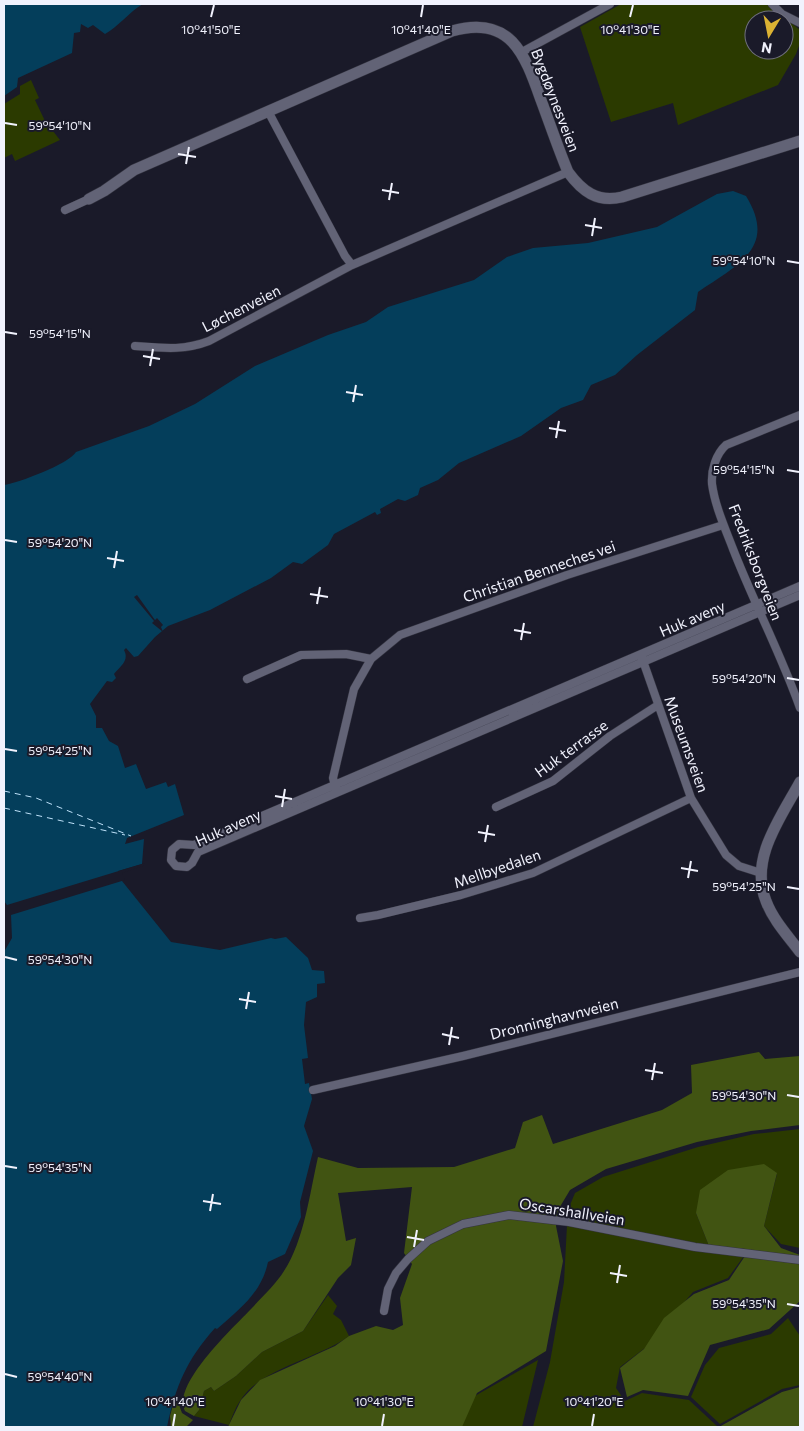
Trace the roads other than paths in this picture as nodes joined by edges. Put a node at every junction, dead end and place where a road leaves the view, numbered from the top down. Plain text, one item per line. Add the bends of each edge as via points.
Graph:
1 (610, 4) edge
2 (772, 4) edge
3 (800, 23) edge
4 (522, 52) junction
5 (269, 112) junction
6 (800, 141) edge
7 (568, 172) junction
8 (88, 199) joint
9 (65, 210) dead end
10 (352, 265) junction
11 (136, 346) dead end
12 (800, 415) edge
13 (724, 525) junction
14 (800, 586) edge
15 (800, 596) edge
16 (756, 606) junction
17 (759, 614) junction
18 (643, 658) junction
19 (371, 659) junction
20 (594, 674) junction
21 (247, 679) dead end
22 (597, 683) junction
23 (548, 694) junction
24 (552, 702) junction
25 (658, 705) junction
26 (800, 708) edge
27 (496, 715) junction
28 (500, 724) junction
29 (443, 738) junction
30 (447, 747) junction
31 (386, 763) junction
32 (389, 772) junction
33 (800, 782) edge
34 (334, 785) junction
35 (338, 794) junction
36 (691, 798) junction
37 (496, 807) dead end
38 (270, 812) junction
39 (273, 822) junction
40 (761, 873) junction
41 (360, 918) dead end
42 (800, 952) edge
43 (800, 972) edge
44 (313, 1090) dead end
45 (800, 1260) edge
46 (384, 1311) dead end

1 - 4 street
2 - 3 street via 782,14
4 - 5 street, Bygdøynesveien via 509,37 496,31 481,27 459,29
4 - 7 street, Bygdøynesveien
5 - 8 street, Bygdøynesveien via 134,170 104,192
5 - 10 street
6 - 7 street, Bygdøynesveien via 615,198 600,198 588,193
7 - 10 street, Løchenveien
8 - 9 street, Bygdøynesveien
10 - 11 street, Løchenveien via 209,341 173,349
12 - 13 street, Fredriksborgveien via 735,440 719,453 712,483
13 - 16 street, Fredriksborgveien
13 - 19 street, Christian Benneches vei via 414,628 400,635
14 - 16 street, Huk aveny
15 - 17 street, Huk aveny
16 - 17 street, Fredriksborgveien
16 - 18 street, Huk aveny
17 - 18 street, Huk aveny
17 - 26 street, Fredriksborgveien via 792,683
18 - 20 street, Huk aveny
18 - 22 street, Huk aveny
18 - 25 street, Museumsveien
19 - 21 street via 346,654 301,655
19 - 34 street, Christian Benneches vei via 354,689
20 - 22 street
20 - 23 street, Huk aveny
22 - 24 street, Huk aveny
23 - 24 street
23 - 27 street, Huk aveny
24 - 28 street, Huk aveny
25 - 36 street, Museumsveien
25 - 37 street, Huk terrasse via 610,736 553,781
27 - 28 street
27 - 29 street, Huk aveny
28 - 30 street, Huk aveny
29 - 30 street
29 - 31 street, Huk aveny
30 - 32 street, Huk aveny
31 - 32 street
31 - 34 street, Huk aveny
32 - 35 street, Huk aveny
33 - 40 street via 768,842
34 - 35 street
34 - 38 street, Huk aveny
35 - 39 street, Huk aveny
36 - 40 street, Museumsveien via 726,855 739,866
36 - 41 street, Mellbyedalen via 532,873 469,893
38 - 39 street, Huk aveny
38 - 39 street, Huk aveny via 194,845 179,844 172,850 171,860 176,866 187,867 198,852
40 - 42 street via 766,901
43 - 44 street, Dronninghavnveien
45 - 46 street, Oscarshallveien via 695,1247 569,1222 509,1215 463,1224 428,1241 396,1273 388,1289

